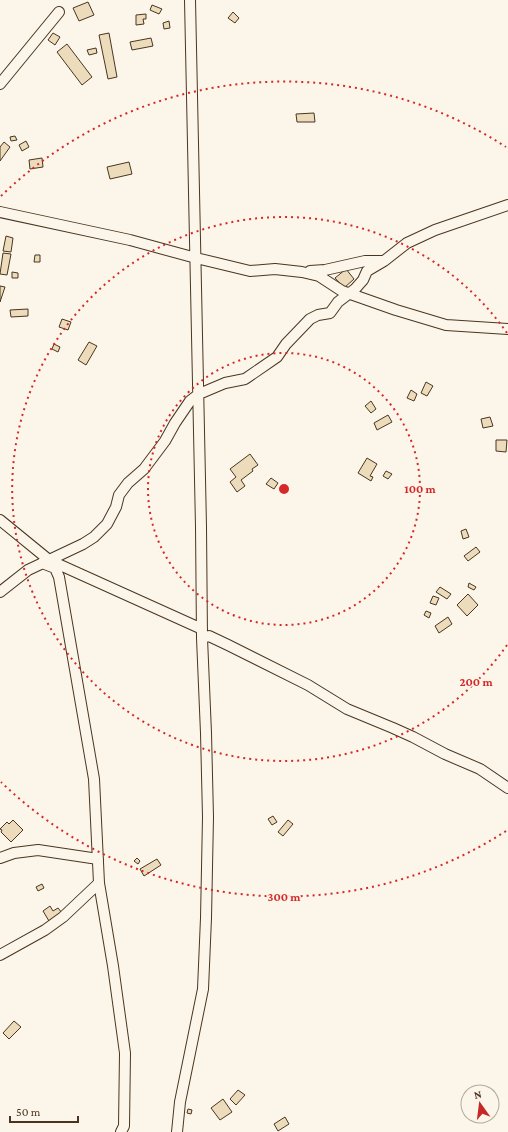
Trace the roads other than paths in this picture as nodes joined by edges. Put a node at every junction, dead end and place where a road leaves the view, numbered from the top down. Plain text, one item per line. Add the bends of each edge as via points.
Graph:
1 (190, 0) edge
2 (59, 12) dead end
3 (0, 84) edge
4 (508, 205) edge
5 (0, 212) edge
6 (196, 258) junction
7 (384, 261) junction
8 (302, 272) junction
9 (349, 293) junction
10 (508, 329) edge
11 (199, 394) junction
12 (0, 520) edge
13 (45, 562) junction
14 (0, 592) edge
15 (202, 634) junction
16 (508, 788) edge
17 (0, 858) edge
18 (98, 859) junction
19 (99, 883) junction
20 (0, 955) edge
21 (122, 1132) edge
22 (177, 1132) edge

1 - 6 street
2 - 3 street
4 - 7 street via 435,230 407,243
5 - 6 street via 130,240
6 - 8 street via 250,271 275,269
6 - 11 street
7 - 8 street via 365,261
7 - 9 street via 367,271 363,280
8 - 9 street via 319,276
9 - 10 street via 446,325
9 - 11 street via 330,313 310,319 277,357 262,368 245,378
11 - 13 street via 190,401 144,469 128,483 107,524 83,544
11 - 15 street
12 - 13 street
13 - 14 street via 28,570
13 - 15 street
13 - 18 street via 55,568 63,596 94,779
15 - 16 street via 308,685 347,709 480,769
15 - 22 street via 208,817 203,989 180,1102
17 - 18 street via 14,852 38,850
18 - 19 street
19 - 20 street via 63,917
19 - 21 street via 125,1053

